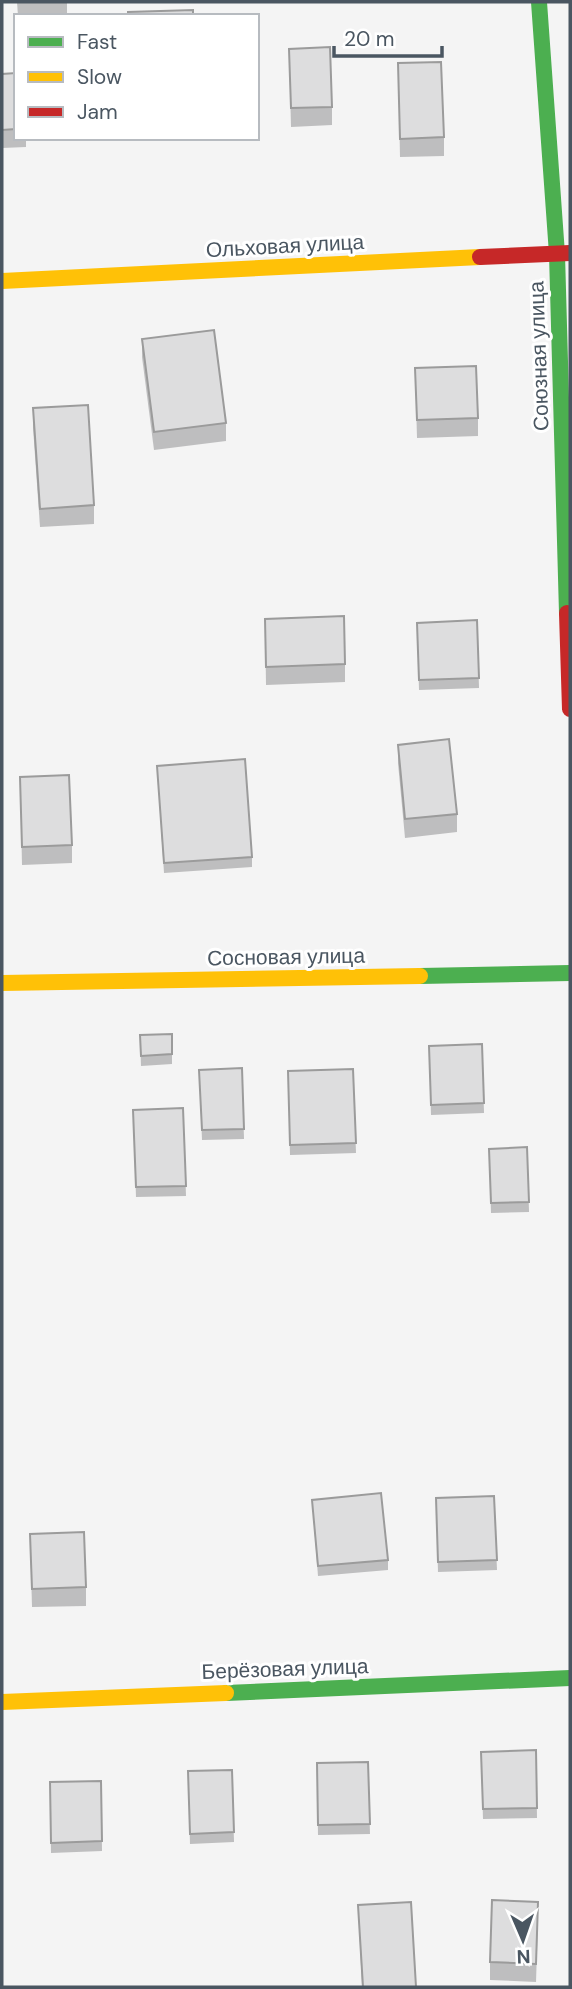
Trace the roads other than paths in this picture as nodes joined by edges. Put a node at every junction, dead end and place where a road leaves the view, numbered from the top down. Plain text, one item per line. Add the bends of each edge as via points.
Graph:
1 (539, 2) edge
2 (564, 253) edge
3 (2, 281) edge
4 (570, 709) edge
5 (570, 972) edge
6 (2, 983) edge
7 (570, 1678) edge
8 (2, 1702) edge

1 - 2 street, Союзная улица
2 - 3 street, Ольховая улица
2 - 4 street, Союзная улица
5 - 6 street, Сосновая улица
7 - 8 street, Берёзовая улица

